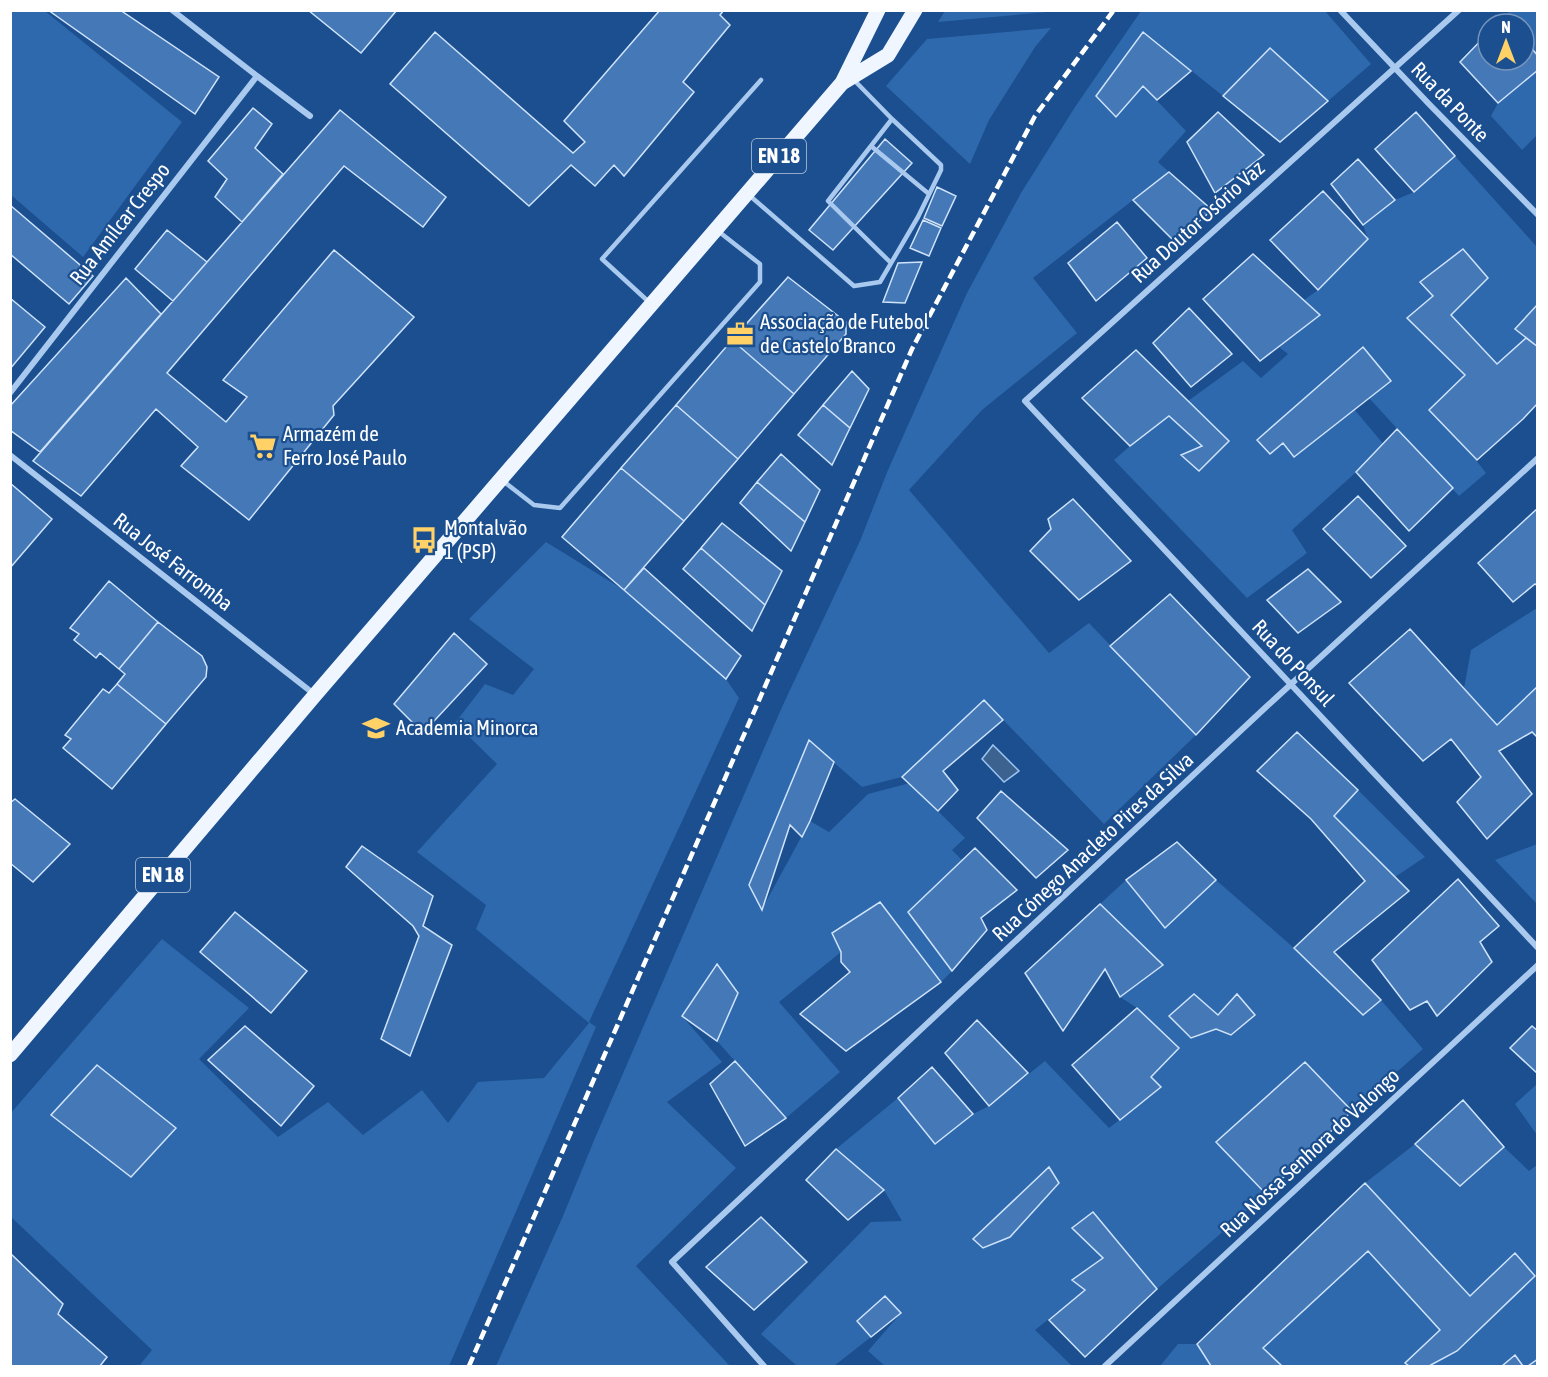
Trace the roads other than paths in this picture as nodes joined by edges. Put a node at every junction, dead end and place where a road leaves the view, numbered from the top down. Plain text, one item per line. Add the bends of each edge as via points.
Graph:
1 (172, 10) edge
2 (878, 10) edge
3 (915, 10) edge
4 (1340, 10) edge
5 (1458, 10) edge
6 (1394, 68) junction
7 (256, 76) junction
8 (761, 80) dead end
9 (847, 80) junction
10 (310, 116) dead end
11 (892, 119) junction
12 (871, 146) junction
13 (747, 194) junction
14 (930, 194) junction
15 (1538, 215) edge
16 (716, 230) junction
17 (891, 263) junction
18 (652, 305) junction
19 (10, 393) edge
20 (1025, 401) joint
21 (10, 455) edge
22 (1538, 458) edge
23 (500, 480) junction
24 (1291, 684) junction
25 (315, 695) junction
26 (1538, 948) edge
27 (1538, 965) edge
28 (10, 1055) edge
29 (764, 1366) edge
30 (1105, 1366) edge

1 - 7 street
2 - 9 main road, EN 18
3 - 9 main road, EN 18 via 888,55
4 - 6 street, Rua da Ponte
5 - 6 street, Rua Doutor Osório Vaz
6 - 15 street, Rua da Ponte
6 - 20 street, Rua Doutor Osório Vaz
7 - 10 street
7 - 19 street, Rua Amílcar Crespo
8 - 18 lane via 602,259
9 - 11 lane
9 - 13 main road, EN 18
11 - 12 lane
11 - 14 lane via 941,165
12 - 14 lane
12 - 17 lane via 828,201
13 - 16 main road, EN 18
13 - 17 lane via 854,286 879,282
14 - 17 lane
16 - 18 main road, EN 18
16 - 23 lane via 760,264 760,282 560,508 534,505
18 - 23 main road, EN 18
20 - 24 street, Rua do Ponsul
21 - 25 street, Rua José Farromba
22 - 24 street, Rua Cónego Anacleto Pires da Silva
23 - 25 main road, EN 18
24 - 26 street, Rua do Ponsul
24 - 29 street, Rua Cónego Anacleto Pires da Silva via 672,1262
25 - 28 main road, EN 18
27 - 30 street, Rua Nossa Senhora do Valongo

